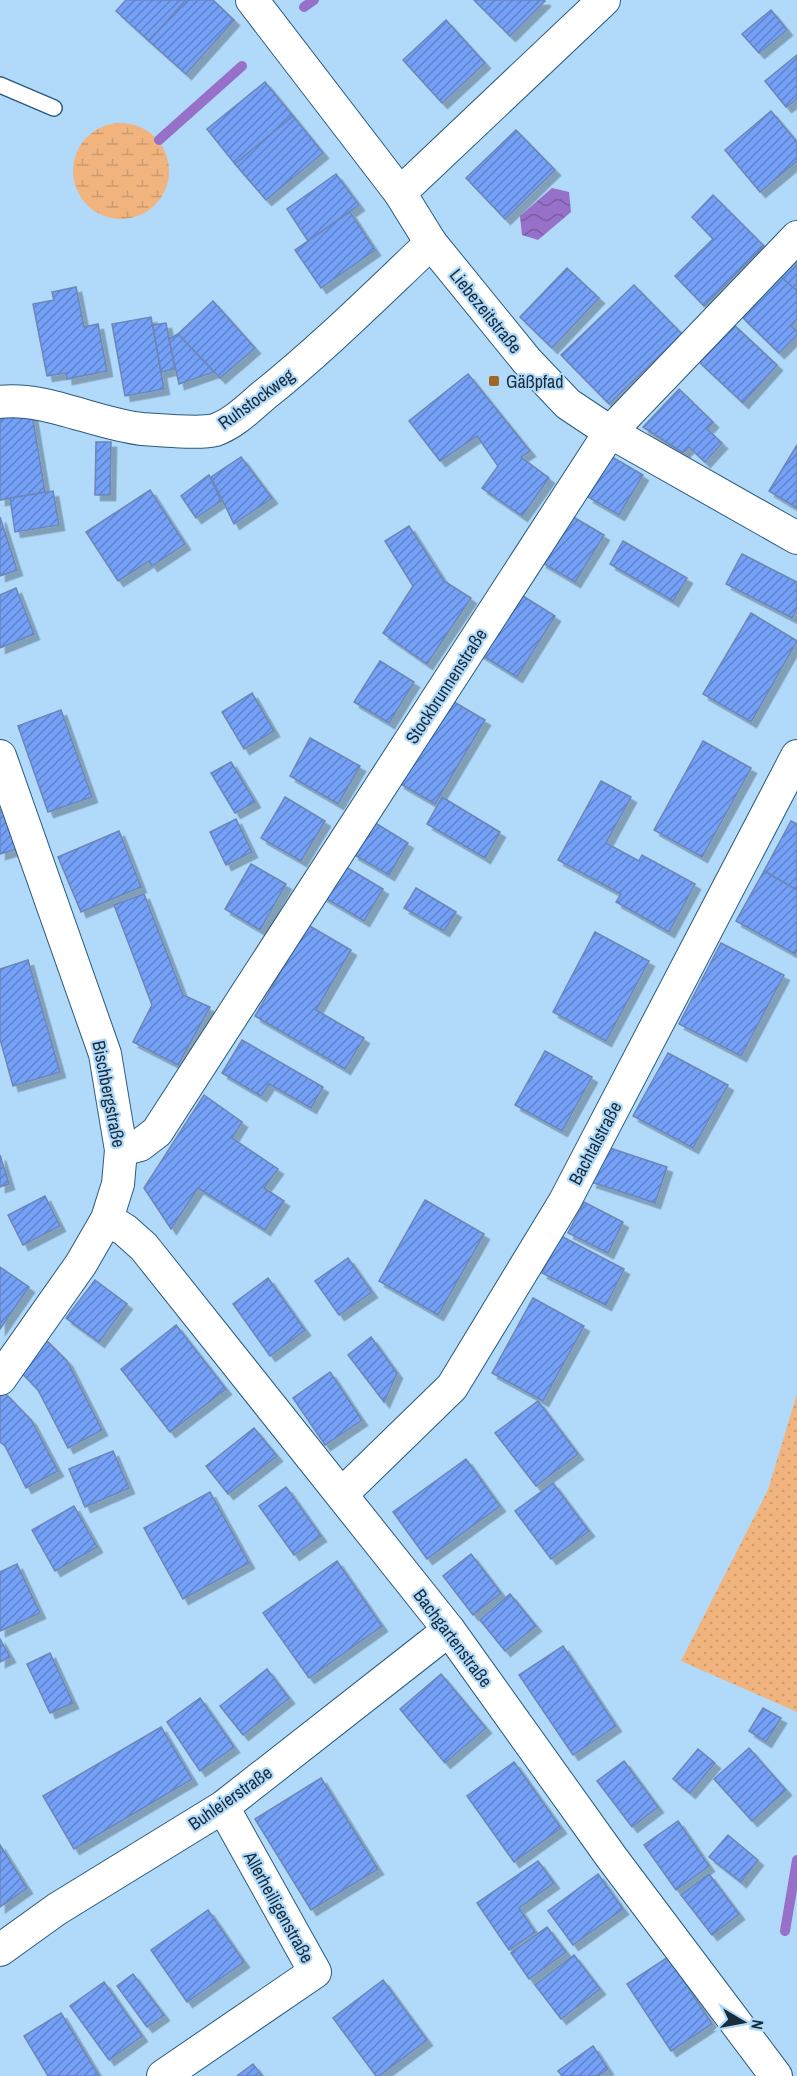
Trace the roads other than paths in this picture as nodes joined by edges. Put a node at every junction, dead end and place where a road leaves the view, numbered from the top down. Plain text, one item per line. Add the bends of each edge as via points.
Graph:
1 (252, 0) edge
2 (604, 0) edge
3 (0, 85) edge
4 (54, 108) dead end
5 (400, 193) junction
6 (797, 237) edge
7 (431, 243) junction
8 (0, 402) edge
9 (610, 432) junction
10 (797, 538) edge
11 (0, 756) edge
12 (797, 756) edge
13 (121, 1150) junction
14 (107, 1219) junction
15 (0, 1379) edge
16 (342, 1494) junction
17 (449, 1630) junction
18 (223, 1807) junction
19 (0, 1950) edge
20 (163, 2076) edge
21 (776, 2076) edge

1 - 5 street, Liebezeitstraße
2 - 5 street
3 - 4 lane
5 - 7 street, Liebezeitstraße
6 - 9 street, Stockbrunnenstraße
7 - 8 street, Ruhstockweg via 298,368 233,420 214,430 124,427 35,403
7 - 9 street, Liebezeitstraße via 527,361 568,404
9 - 10 street, Liebezeitstraße
9 - 13 street, Stockbrunnenstraße via 157,1132 140,1145
11 - 13 street, Bischbergstraße via 105,1054
12 - 16 street, Bachtalstraße via 565,1201 452,1387
13 - 14 street, Bischbergstraße via 118,1185
14 - 15 street, Bischbergstraße via 81,1264
14 - 16 street, Bachgartenstraße via 144,1247
16 - 17 street, Bachgartenstraße
17 - 18 street, Buhleierstraße
17 - 21 street, Bachgartenstraße via 612,1858
18 - 19 street, Buhleierstraße via 57,1909
18 - 20 street, Allerheiligenstraße via 315,1972

